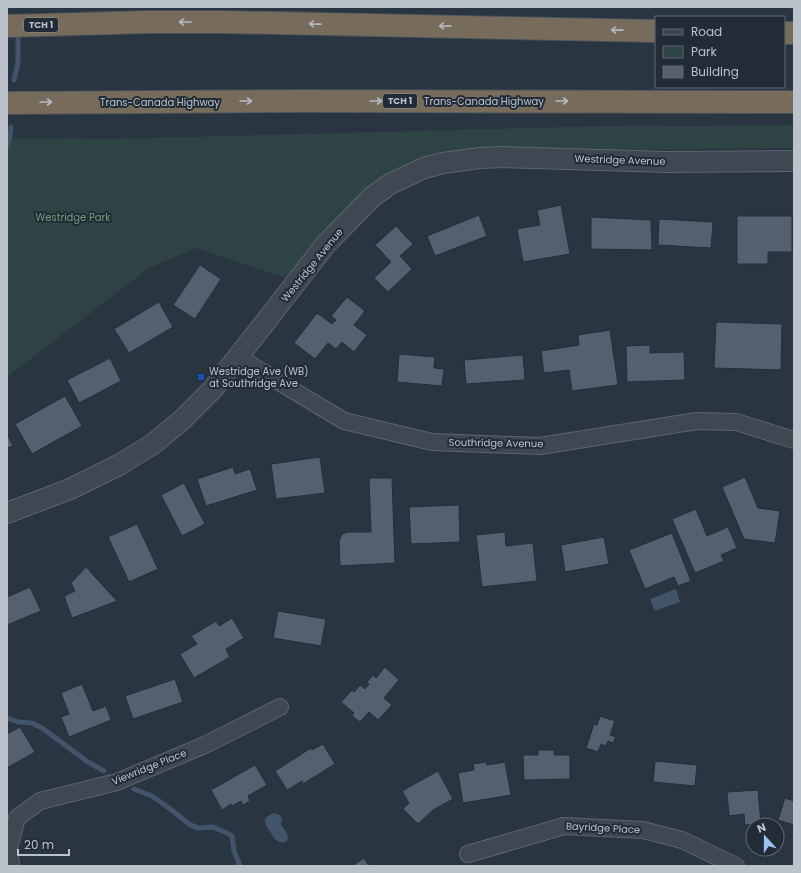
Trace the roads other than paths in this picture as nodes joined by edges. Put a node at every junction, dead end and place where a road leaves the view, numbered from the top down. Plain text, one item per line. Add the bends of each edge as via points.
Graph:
1 (7, 26) edge
2 (655, 31) edge
3 (794, 102) edge
4 (7, 103) edge
5 (794, 161) edge
6 (238, 357) junction
7 (794, 440) edge
8 (7, 513) edge
9 (280, 707) dead end
10 (468, 854) dead end
11 (11, 866) edge
12 (736, 866) edge

2 -> 1 highway, TCH 1 via 224,22
4 -> 3 highway, Trans-Canada Highway / TCH 1
5 - 6 street, Westridge Avenue via 667,162 502,157 455,161 424,168 390,184 353,216 326,244
6 - 7 street, Southridge Avenue via 344,421 432,442 540,446 697,421 736,422
6 - 8 street, Westridge Avenue via 207,395 153,444 119,465 70,489
9 - 11 street, Viewridge Place via 207,744 117,782 40,801 17,818 9,847
10 - 12 street, Bayridge Place via 564,826 572,826 643,830 682,840

